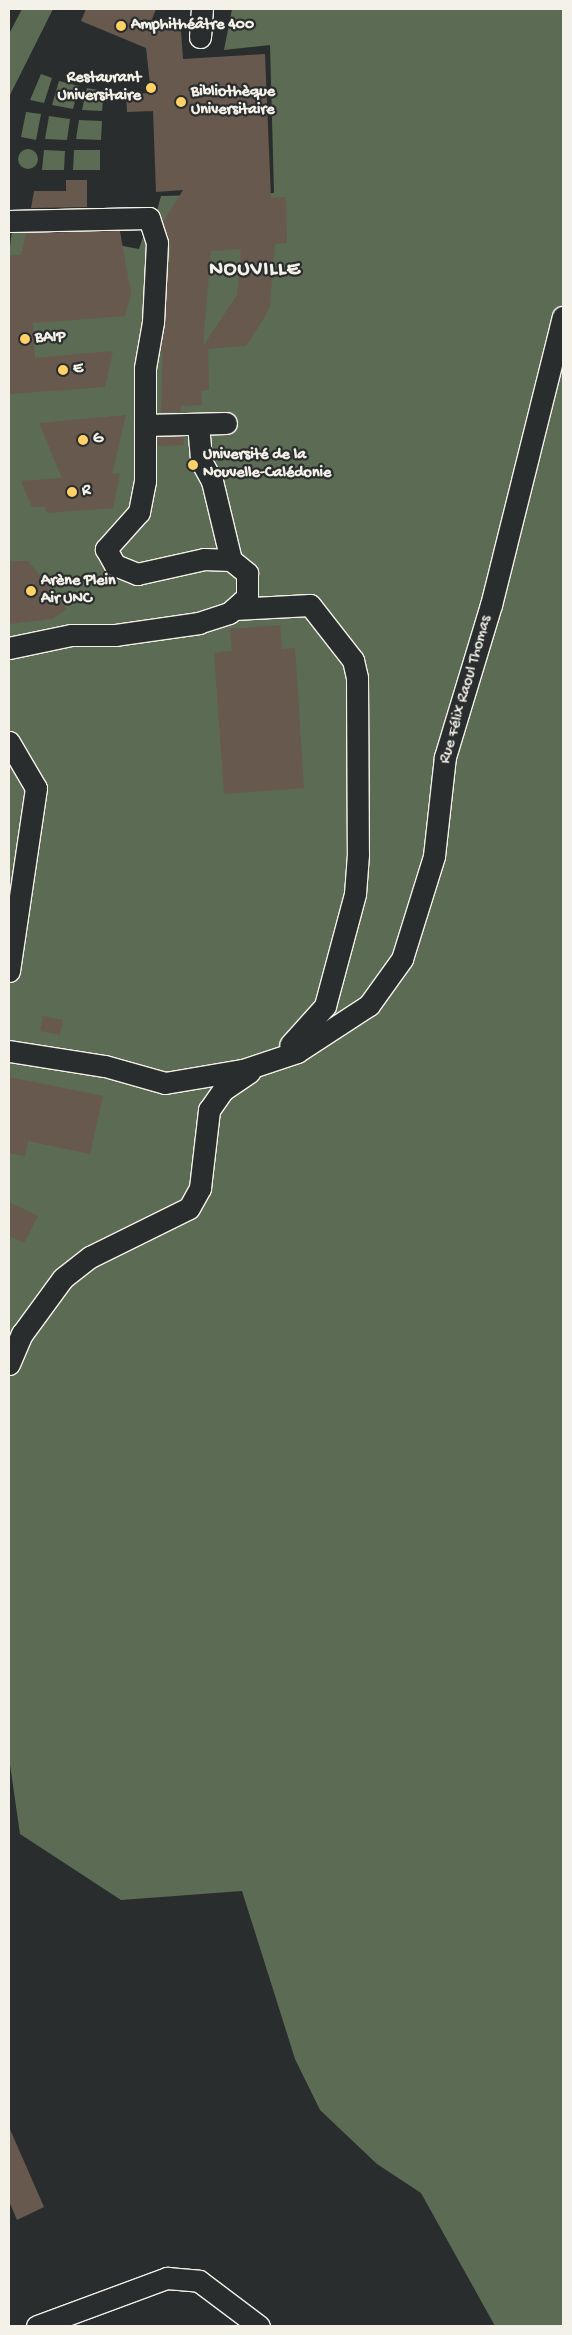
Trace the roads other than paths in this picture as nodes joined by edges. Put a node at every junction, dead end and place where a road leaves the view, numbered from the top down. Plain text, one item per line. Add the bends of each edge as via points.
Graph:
1 (202, 9) edge
2 (200, 37) dead end
3 (9, 221) edge
4 (563, 317) edge
5 (198, 424) junction
6 (226, 424) dead end
7 (145, 425) junction
8 (231, 560) junction
9 (234, 609) junction
10 (9, 648) edge
11 (9, 742) edge
12 (9, 972) edge
13 (9, 1051) edge
14 (266, 1064) junction
15 (9, 1364) edge
16 (37, 2326) edge
17 (259, 2326) edge

1 - 2 street
3 - 7 street via 149,218 157,243 153,322 145,368
4 - 14 street, Rue Félix Raoul Thomas via 491,605 445,757 434,856 402,959 369,1004 297,1052
5 - 6 street
5 - 7 street
5 - 8 street via 201,461 212,481
7 - 8 street via 145,481 139,512 106,549 115,565 136,574 204,559
8 - 9 street via 247,573 247,597
9 - 10 street via 199,623 116,635 71,635
9 - 14 street via 310,605 353,660 358,693 355,894 325,1006 305,1032
11 - 12 street via 36,788
13 - 14 street, Rue Félix Raoul Thomas via 105,1066 164,1083
14 - 15 street via 223,1090 208,1110 200,1188 189,1208 90,1257 64,1278 22,1334
16 - 17 street via 167,2278 200,2281

